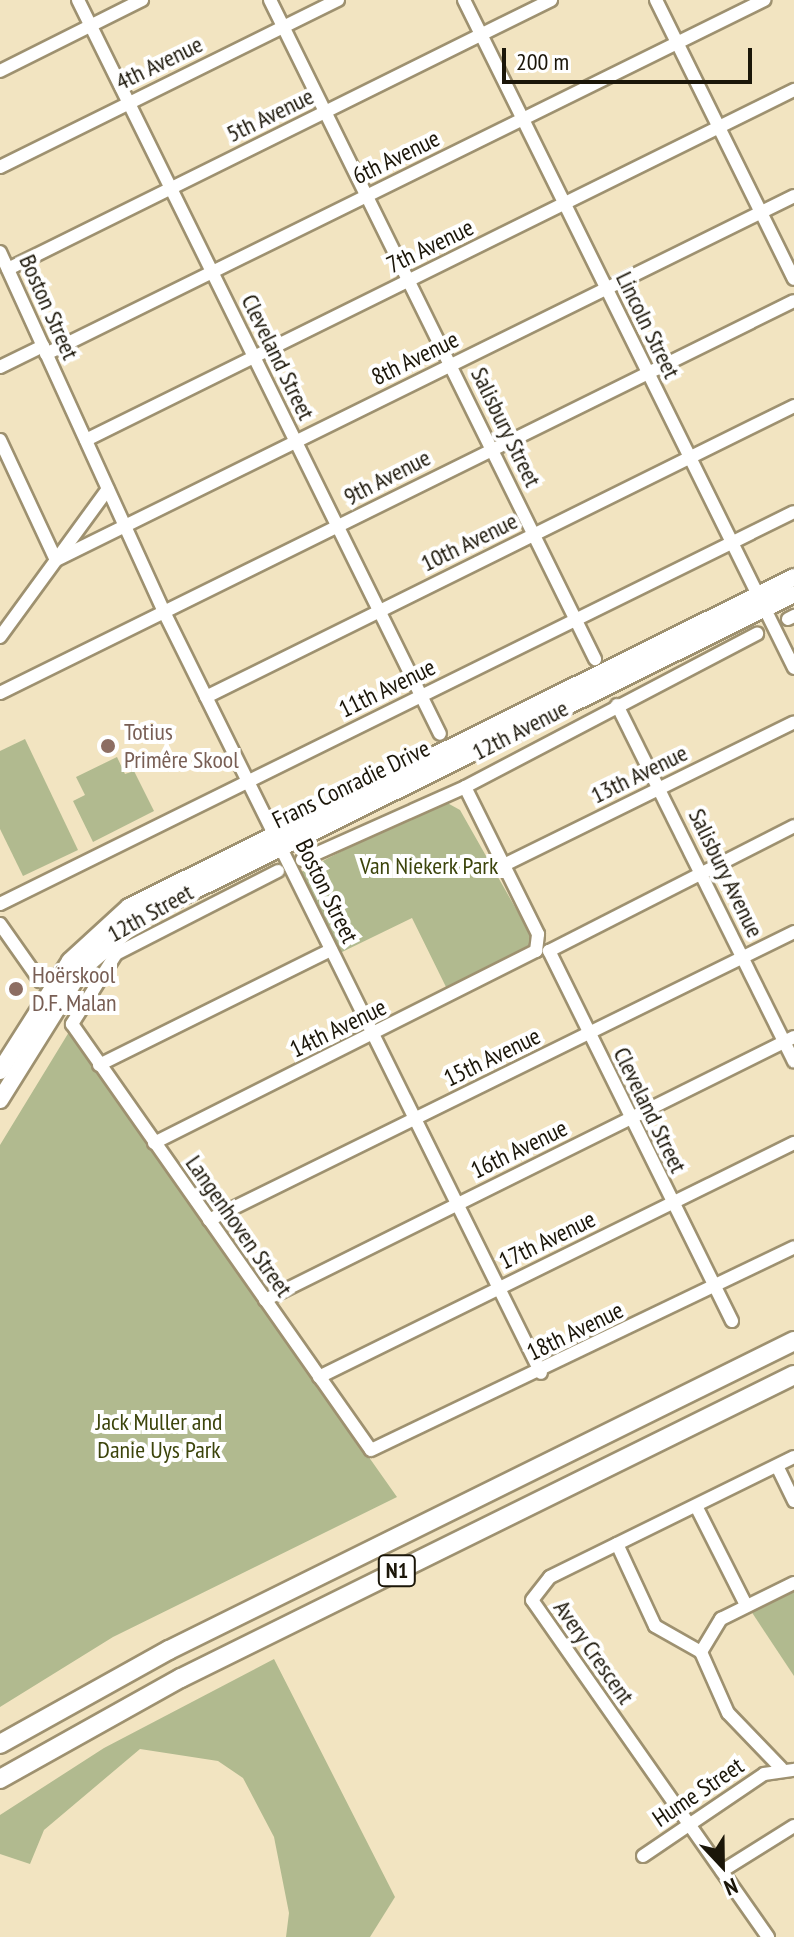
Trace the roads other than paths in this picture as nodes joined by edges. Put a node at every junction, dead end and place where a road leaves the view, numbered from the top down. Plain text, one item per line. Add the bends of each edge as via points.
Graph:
1 (78, 0) edge
2 (142, 0) edge
3 (270, 0) edge
4 (338, 0) edge
5 (464, 0) edge
6 (551, 0) edge
7 (656, 0) edge
8 (764, 0) edge
9 (91, 25) junction
10 (283, 27) junction
11 (481, 35) junction
12 (678, 43) junction
13 (0, 71) edge
14 (794, 90) edge
15 (129, 102) junction
16 (326, 111) junction
17 (522, 120) junction
18 (719, 128) junction
19 (0, 167) edge
20 (170, 189) junction
21 (367, 196) junction
22 (794, 196) edge
23 (564, 204) junction
24 (761, 212) junction
25 (0, 252) edge
26 (8, 269) junction
27 (212, 272) junction
28 (794, 279) edge
29 (409, 281) junction
30 (606, 289) junction
31 (794, 301) edge
32 (45, 350) junction
33 (254, 357) junction
34 (451, 365) junction
35 (0, 367) edge
36 (647, 374) junction
37 (794, 406) edge
38 (0, 440) edge
39 (86, 440) junction
40 (295, 442) junction
41 (492, 449) junction
42 (689, 458) junction
43 (108, 489) junction
44 (794, 512) edge
45 (125, 526) junction
46 (338, 527) junction
47 (534, 535) junction
48 (730, 543) junction
49 (56, 560) junction
50 (794, 577) edge
51 (794, 594) edge
52 (760, 602) junction
53 (379, 611) junction
54 (164, 612) junction
55 (576, 619) junction
56 (757, 634) dead end
57 (0, 636) edge
58 (595, 659) dead end
59 (794, 668) edge
60 (0, 693) edge
61 (421, 696) junction
62 (206, 697) junction
63 (617, 705) junction
64 (794, 722) edge
65 (440, 734) dead end
66 (248, 782) junction
67 (465, 787) junction
68 (659, 788) junction
69 (794, 826) edge
70 (276, 840) junction
71 (302, 860) dead end
72 (504, 865) junction
73 (278, 871) dead end
74 (700, 873) junction
75 (0, 904) edge
76 (0, 924) edge
77 (794, 932) edge
78 (544, 949) junction
79 (331, 950) junction
80 (743, 958) junction
81 (40, 981) dead end
82 (71, 1022) joint
83 (588, 1034) junction
84 (373, 1035) junction
85 (789, 1040) edge
86 (794, 1061) edge
87 (99, 1065) junction
88 (0, 1071) edge
89 (0, 1100) edge
90 (415, 1119) junction
91 (629, 1119) junction
92 (154, 1143) junction
93 (794, 1143) edge
94 (671, 1203) junction
95 (456, 1204) junction
96 (205, 1215) junction
97 (794, 1247) edge
98 (713, 1287) junction
99 (498, 1289) junction
100 (265, 1300) junction
101 (732, 1321) dead end
102 (794, 1341) edge
103 (541, 1373) junction
104 (794, 1375) edge
105 (319, 1377) junction
106 (375, 1451) joint
107 (794, 1457) edge
108 (777, 1466) junction
109 (794, 1501) edge
110 (696, 1506) junction
111 (617, 1544) junction
112 (794, 1583) edge
113 (745, 1603) junction
114 (701, 1652) junction
115 (0, 1744) edge
116 (788, 1769) edge
117 (0, 1779) edge
118 (688, 1825) junction
119 (794, 1826) edge
120 (643, 1856) dead end
121 (722, 1871) junction
122 (768, 1937) edge

1 - 9 street, Cleveland Street
2 - 9 street
3 - 10 street, Salisbury Street
4 - 10 street, 4th Avenue
5 - 11 street, Lincoln Street
6 - 11 street, 5th Avenue
7 - 12 street
8 - 12 street, 6th Avenue
9 - 13 street
9 - 15 street, Cleveland Street
10 - 15 street, 4th Avenue
10 - 16 street, Salisbury Street
11 - 16 street, 5th Avenue
11 - 17 street, Lincoln Street
12 - 17 street, 6th Avenue
12 - 18 street
14 - 18 street, 7th Avenue
15 - 19 street, 4th Avenue
15 - 20 street, Cleveland Street
16 - 20 street, 5th Avenue
16 - 21 street, Salisbury Street
17 - 21 street, 6th Avenue
17 - 23 street, Lincoln Street
18 - 23 street, 7th Avenue
18 - 24 street
20 - 26 street, 5th Avenue
20 - 27 street, Cleveland Street
21 - 27 street, 6th Avenue
21 - 29 street, Salisbury Street
22 - 24 street, 8th Avenue
23 - 29 street, 7th Avenue
23 - 30 street, Lincoln Street
24 - 28 street
24 - 30 street, 8th Avenue
25 - 26 street, Boston Street
26 - 32 street, Boston Street
27 - 32 street, 6th Avenue
27 - 33 street, Cleveland Street
29 - 33 street, 7th Avenue
29 - 34 street, Salisbury Street
30 - 34 street, 8th Avenue
30 - 36 street, Lincoln Street
31 - 36 street, 9th Avenue
32 - 35 street, 6th Avenue
32 - 39 street, Boston Street
33 - 39 street, 7th Avenue
33 - 40 street, Cleveland Street
34 - 40 street, 8th Avenue
34 - 41 street, Salisbury Street
36 - 41 street, 9th Avenue
36 - 42 street, Lincoln Street
37 - 42 street, 10th Avenue
38 - 49 street
39 - 43 street, Boston Street
40 - 45 street, 8th Avenue
40 - 46 street, Cleveland Street
41 - 46 street, 9th Avenue
41 - 47 street, Salisbury Street
42 - 47 street, 10th Avenue
42 - 48 street, Lincoln Street
43 - 45 street, Boston Street
43 - 49 street
44 - 48 street, 11th Avenue
45 - 49 street, 8th Avenue
45 - 54 street, Boston Street
46 - 53 street, Cleveland Street
46 - 54 street, 9th Avenue
47 - 53 street, 10th Avenue
47 - 55 street, Salisbury Street
48 - 52 street, Lincoln Street
48 - 55 street, 11th Avenue
49 - 57 street
50 - 52 main road, Frans Conradie Drive
51 - 52 main road, Frans Conradie Drive
52 - 59 street, Lincoln Street
52 - 70 main road, Frans Conradie Drive
53 - 61 street, Cleveland Street
53 - 62 street, 10th Avenue
54 - 60 street, 9th Avenue
54 - 62 street, Boston Street
55 - 58 street, Salisbury Street
55 - 61 street, 11th Avenue
56 - 63 street, 12th Avenue
61 - 65 street, Cleveland Street
61 - 66 street, 11th Avenue
62 - 66 street, Boston Street
63 - 67 street, 12th Avenue
63 - 68 street, Salisbury Avenue
64 - 68 street, 13th Avenue
66 - 70 street, Boston Street
66 - 75 street, 11th Avenue
67 - 71 street, 12th Avenue
67 - 72 street, Cleveland Street
68 - 72 street, 13th Avenue
68 - 74 street, Salisbury Avenue
69 - 74 street, 14th Avenue
70 - 79 street, Boston Street
70 - 88 main road, Frans Conradie Drive via 146,897 93,935
70 - 89 main road, Frans Conradie Drive via 154,909 108,943 69,987
72 - 78 street, Cleveland Street
73 - 82 street, 12th Street via 120,951
74 - 78 street, 14th Avenue
74 - 80 street, Salisbury Avenue
76 - 81 street
77 - 80 street, 15th Avenue
78 - 83 street, Cleveland Street
78 - 84 street, 14th Avenue
79 - 84 street, Boston Street
79 - 87 street
80 - 83 street, 15th Avenue
80 - 85 street, Salisbury Avenue
82 - 87 street, Langenhoven Street
83 - 90 street, 15th Avenue
83 - 91 street, Cleveland Street
84 - 90 street, Boston Street
84 - 92 street, 14th Avenue
85 - 86 street, Salisbury Avenue
85 - 91 street, 16th Avenue
87 - 92 street, Langenhoven Street
90 - 95 street, Boston Street
90 - 96 street, 15th Avenue
91 - 94 street, Cleveland Street
91 - 95 street, 16th Avenue
92 - 96 street, Langenhoven Street
93 - 94 street, 17th Avenue
94 - 98 street, Cleveland Street
94 - 99 street, 17th Avenue
95 - 99 street, Boston Street
95 - 100 street, 16th Avenue
96 - 100 street, Langenhoven Street
97 - 98 street, 18th Avenue
98 - 101 street, Cleveland Street
98 - 103 street, 18th Avenue
99 - 103 street, Boston Street
99 - 105 street, 17th Avenue
100 - 105 street, Langenhoven Street
102 - 115 highway, N1 via 169,1650
103 - 106 street, 18th Avenue
104 - 117 highway, N1 via 169,1685
105 - 106 street, Langenhoven Street
107 - 108 street, Avery Crescent
108 - 109 street
108 - 110 street, Avery Crescent
110 - 111 street, Avery Crescent
110 - 113 street
111 - 114 street via 655,1626
111 - 118 street, Avery Crescent via 538,1584 532,1600
112 - 113 street
113 - 114 street via 709,1629
114 - 116 street via 728,1713
116 - 118 street, Hume Street
118 - 120 street, Hume Street
118 - 121 street, Avery Crescent
119 - 121 street
121 - 122 street, Avery Crescent

